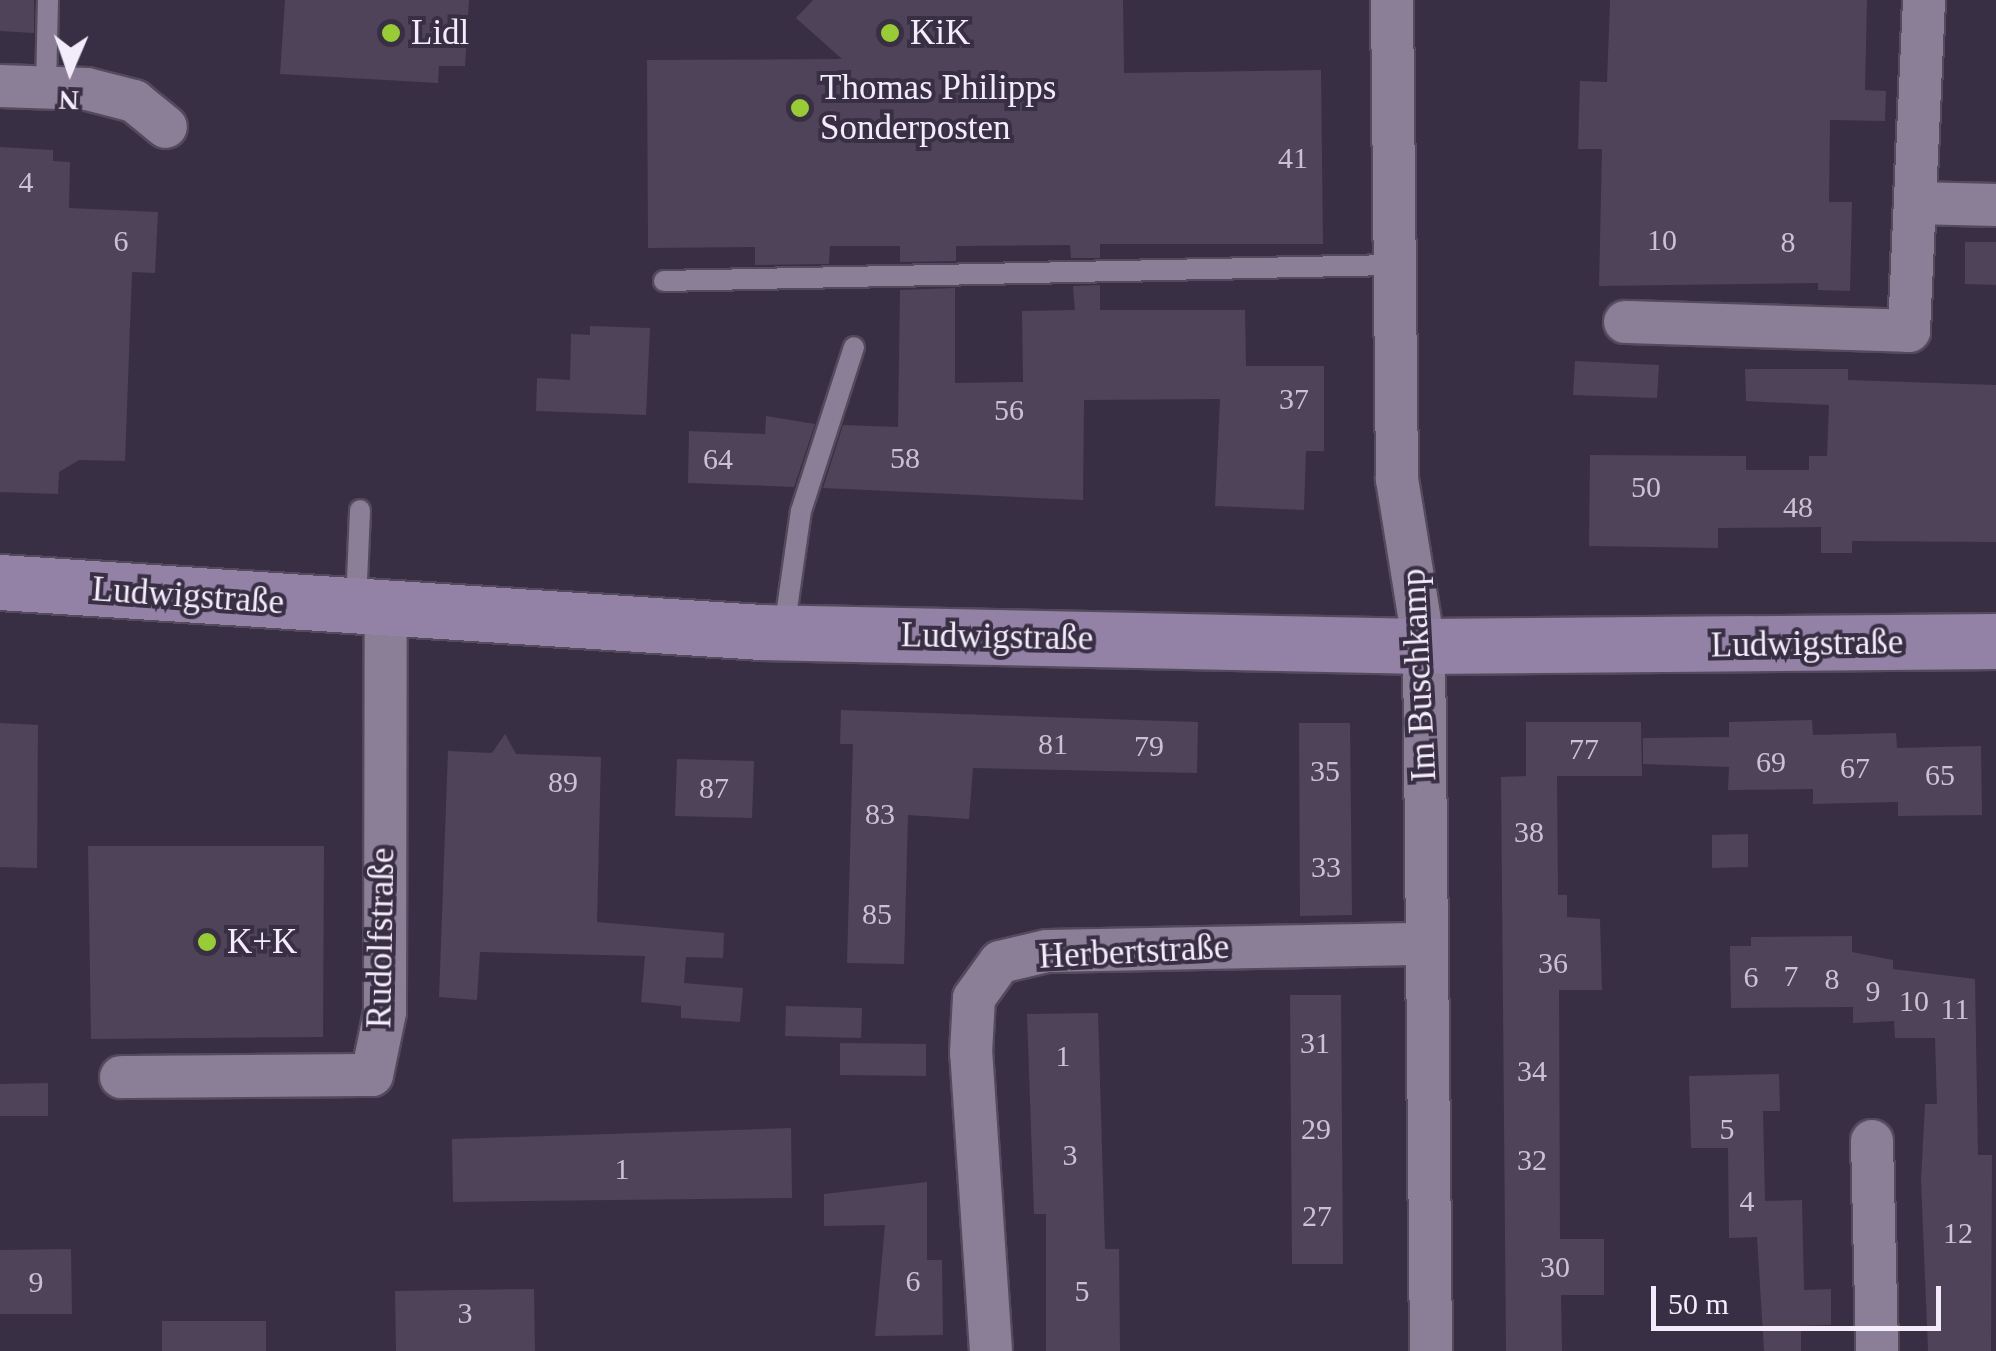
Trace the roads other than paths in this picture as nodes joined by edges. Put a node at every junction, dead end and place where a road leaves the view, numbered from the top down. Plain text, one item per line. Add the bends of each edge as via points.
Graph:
1 (48, 0) edge
2 (1392, 0) edge
3 (1924, 0) edge
4 (0, 86) edge
5 (46, 88) junction
6 (166, 126) dead end
7 (1915, 203) junction
8 (1996, 204) edge
9 (1393, 265) junction
10 (664, 280) dead end
11 (1625, 322) dead end
12 (854, 347) dead end
13 (360, 510) dead end
14 (0, 582) edge
15 (371, 609) junction
16 (784, 632) junction
17 (1996, 641) edge
18 (1424, 646) junction
19 (1426, 944) junction
20 (121, 1077) dead end
21 (1872, 1141) dead end
22 (991, 1351) edge
23 (1431, 1351) edge
24 (1878, 1351) edge

1 - 5 lane
2 - 9 street, Im Buschkamp
3 - 7 street
4 - 5 street
5 - 6 street via 134,101
7 - 8 street
7 - 11 street via 1909,330
9 - 10 lane
9 - 18 street, Im Buschkamp via 1397,479
12 - 16 lane via 801,511
13 - 15 lane
14 - 15 main road, Ludwigstraße
15 - 16 main road, Ludwigstraße
15 - 20 street, Rudolfstraße via 385,1012 372,1075
16 - 18 main road, Ludwigstraße
17 - 18 main road, Ludwigstraße
18 - 19 street, Im Buschkamp
19 - 22 street, Herbertstraße via 1047,951 1000,962 974,998 970,1052
19 - 23 street, Im Buschkamp
21 - 24 street

